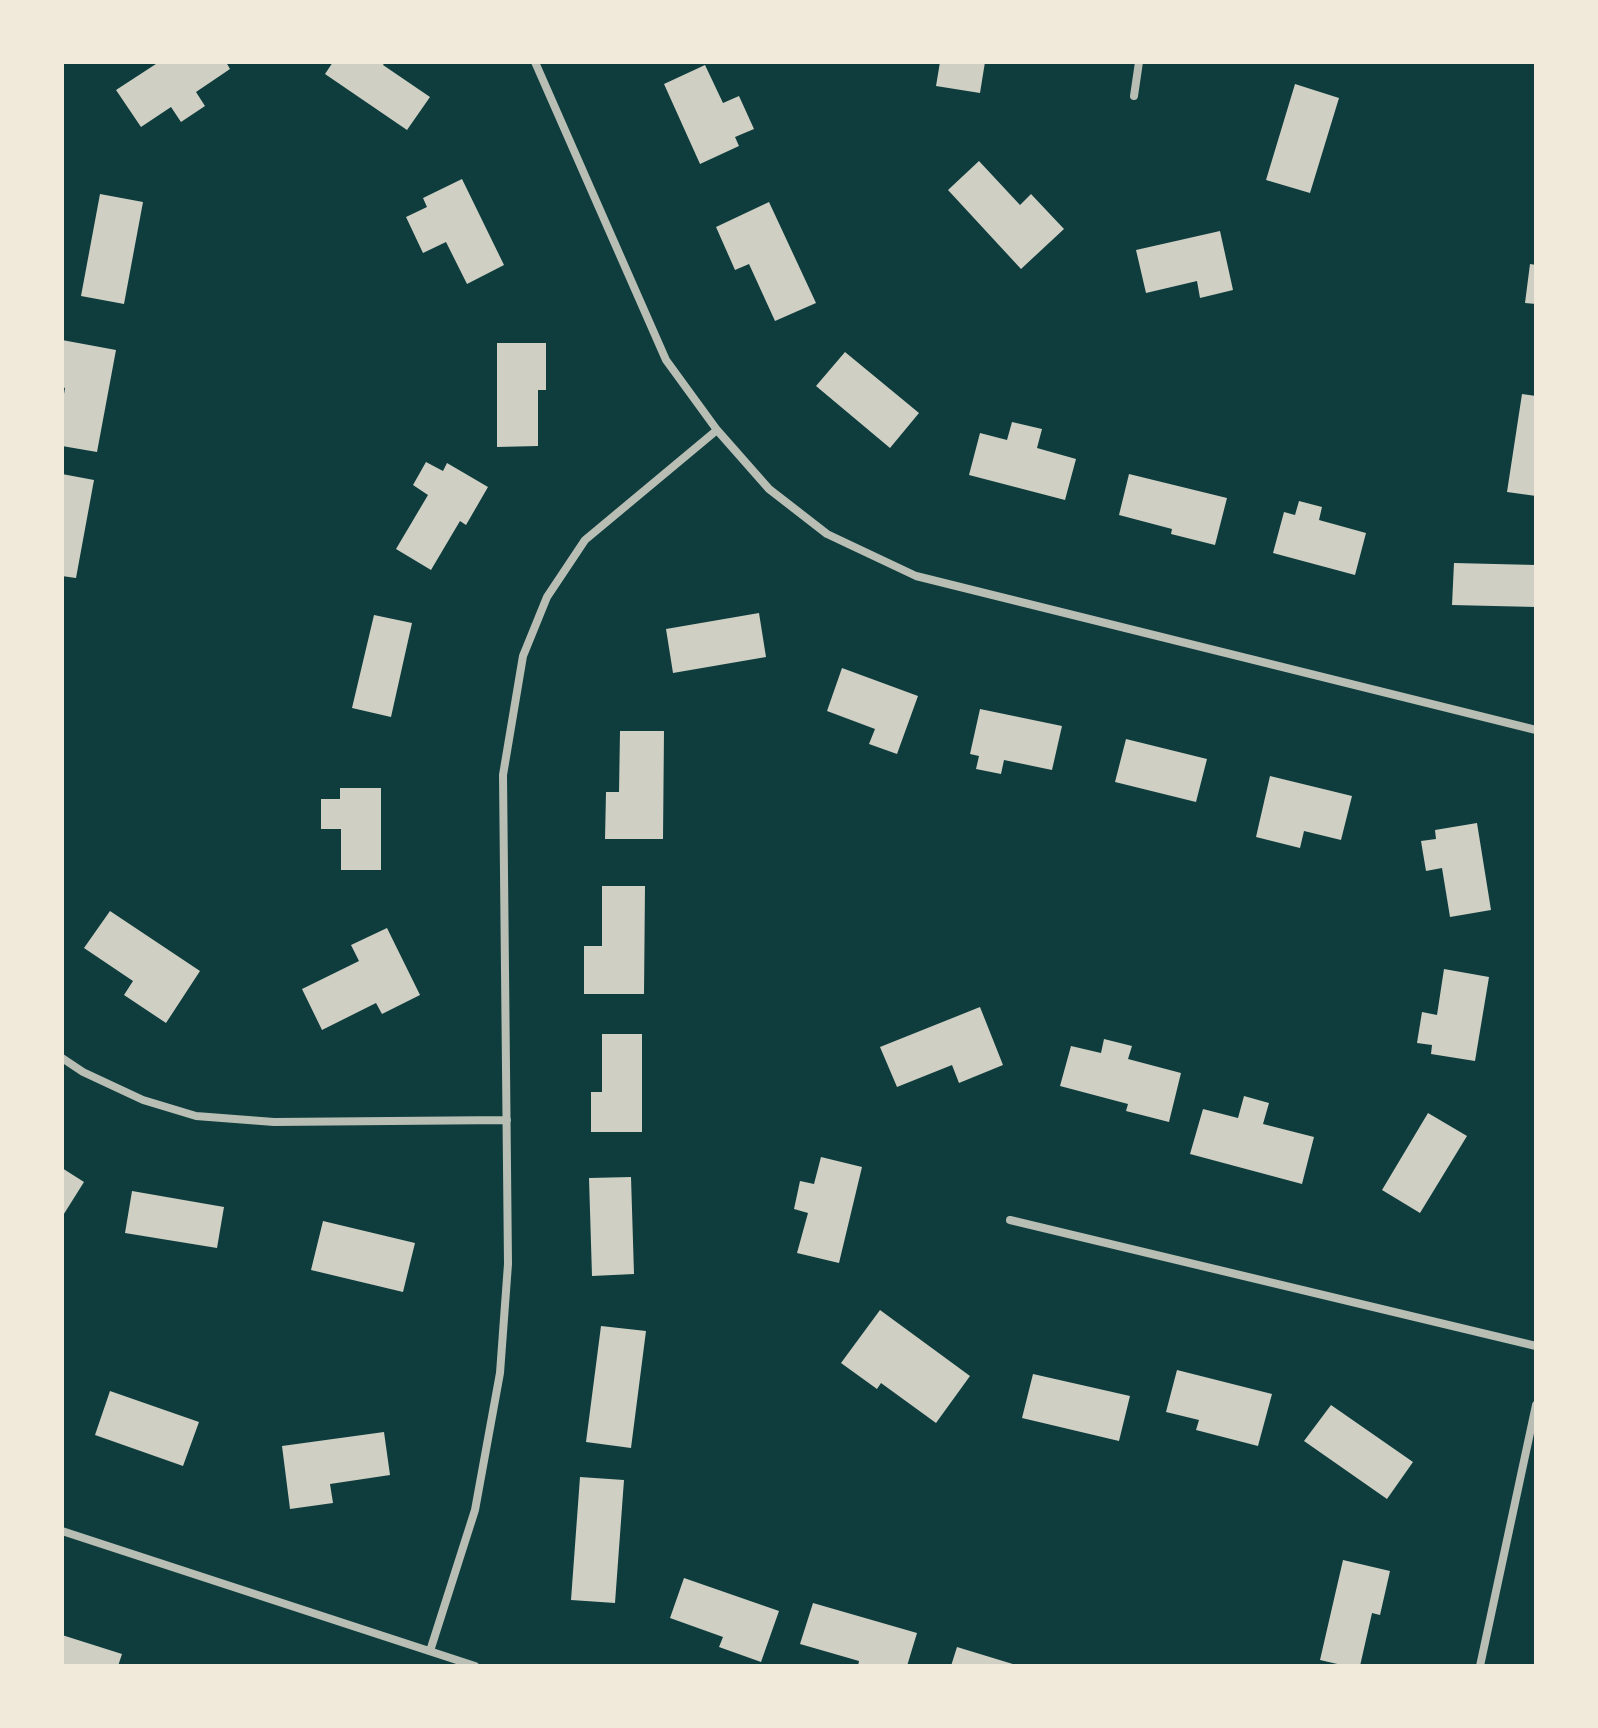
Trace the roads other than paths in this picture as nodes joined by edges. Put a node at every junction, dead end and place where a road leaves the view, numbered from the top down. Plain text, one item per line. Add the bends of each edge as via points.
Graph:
1 (535, 62) edge
2 (1139, 62) edge
3 (1134, 96) dead end
4 (717, 430) junction
5 (1536, 730) edge
6 (62, 1058) edge
7 (507, 1120) junction
8 (1010, 1220) dead end
9 (1536, 1346) edge
10 (1536, 1405) edge
11 (62, 1531) edge
12 (430, 1651) junction
13 (475, 1666) edge
14 (1480, 1666) edge

1 - 4 street via 666,360
2 - 3 street
4 - 5 street via 769,489 827,534 916,576
4 - 7 street via 585,540 547,597 523,656 503,775
6 - 7 street via 143,1100 196,1116 274,1122
7 - 12 street via 508,1264 500,1373 475,1510
8 - 9 street
10 - 14 street
11 - 12 street
12 - 13 street

